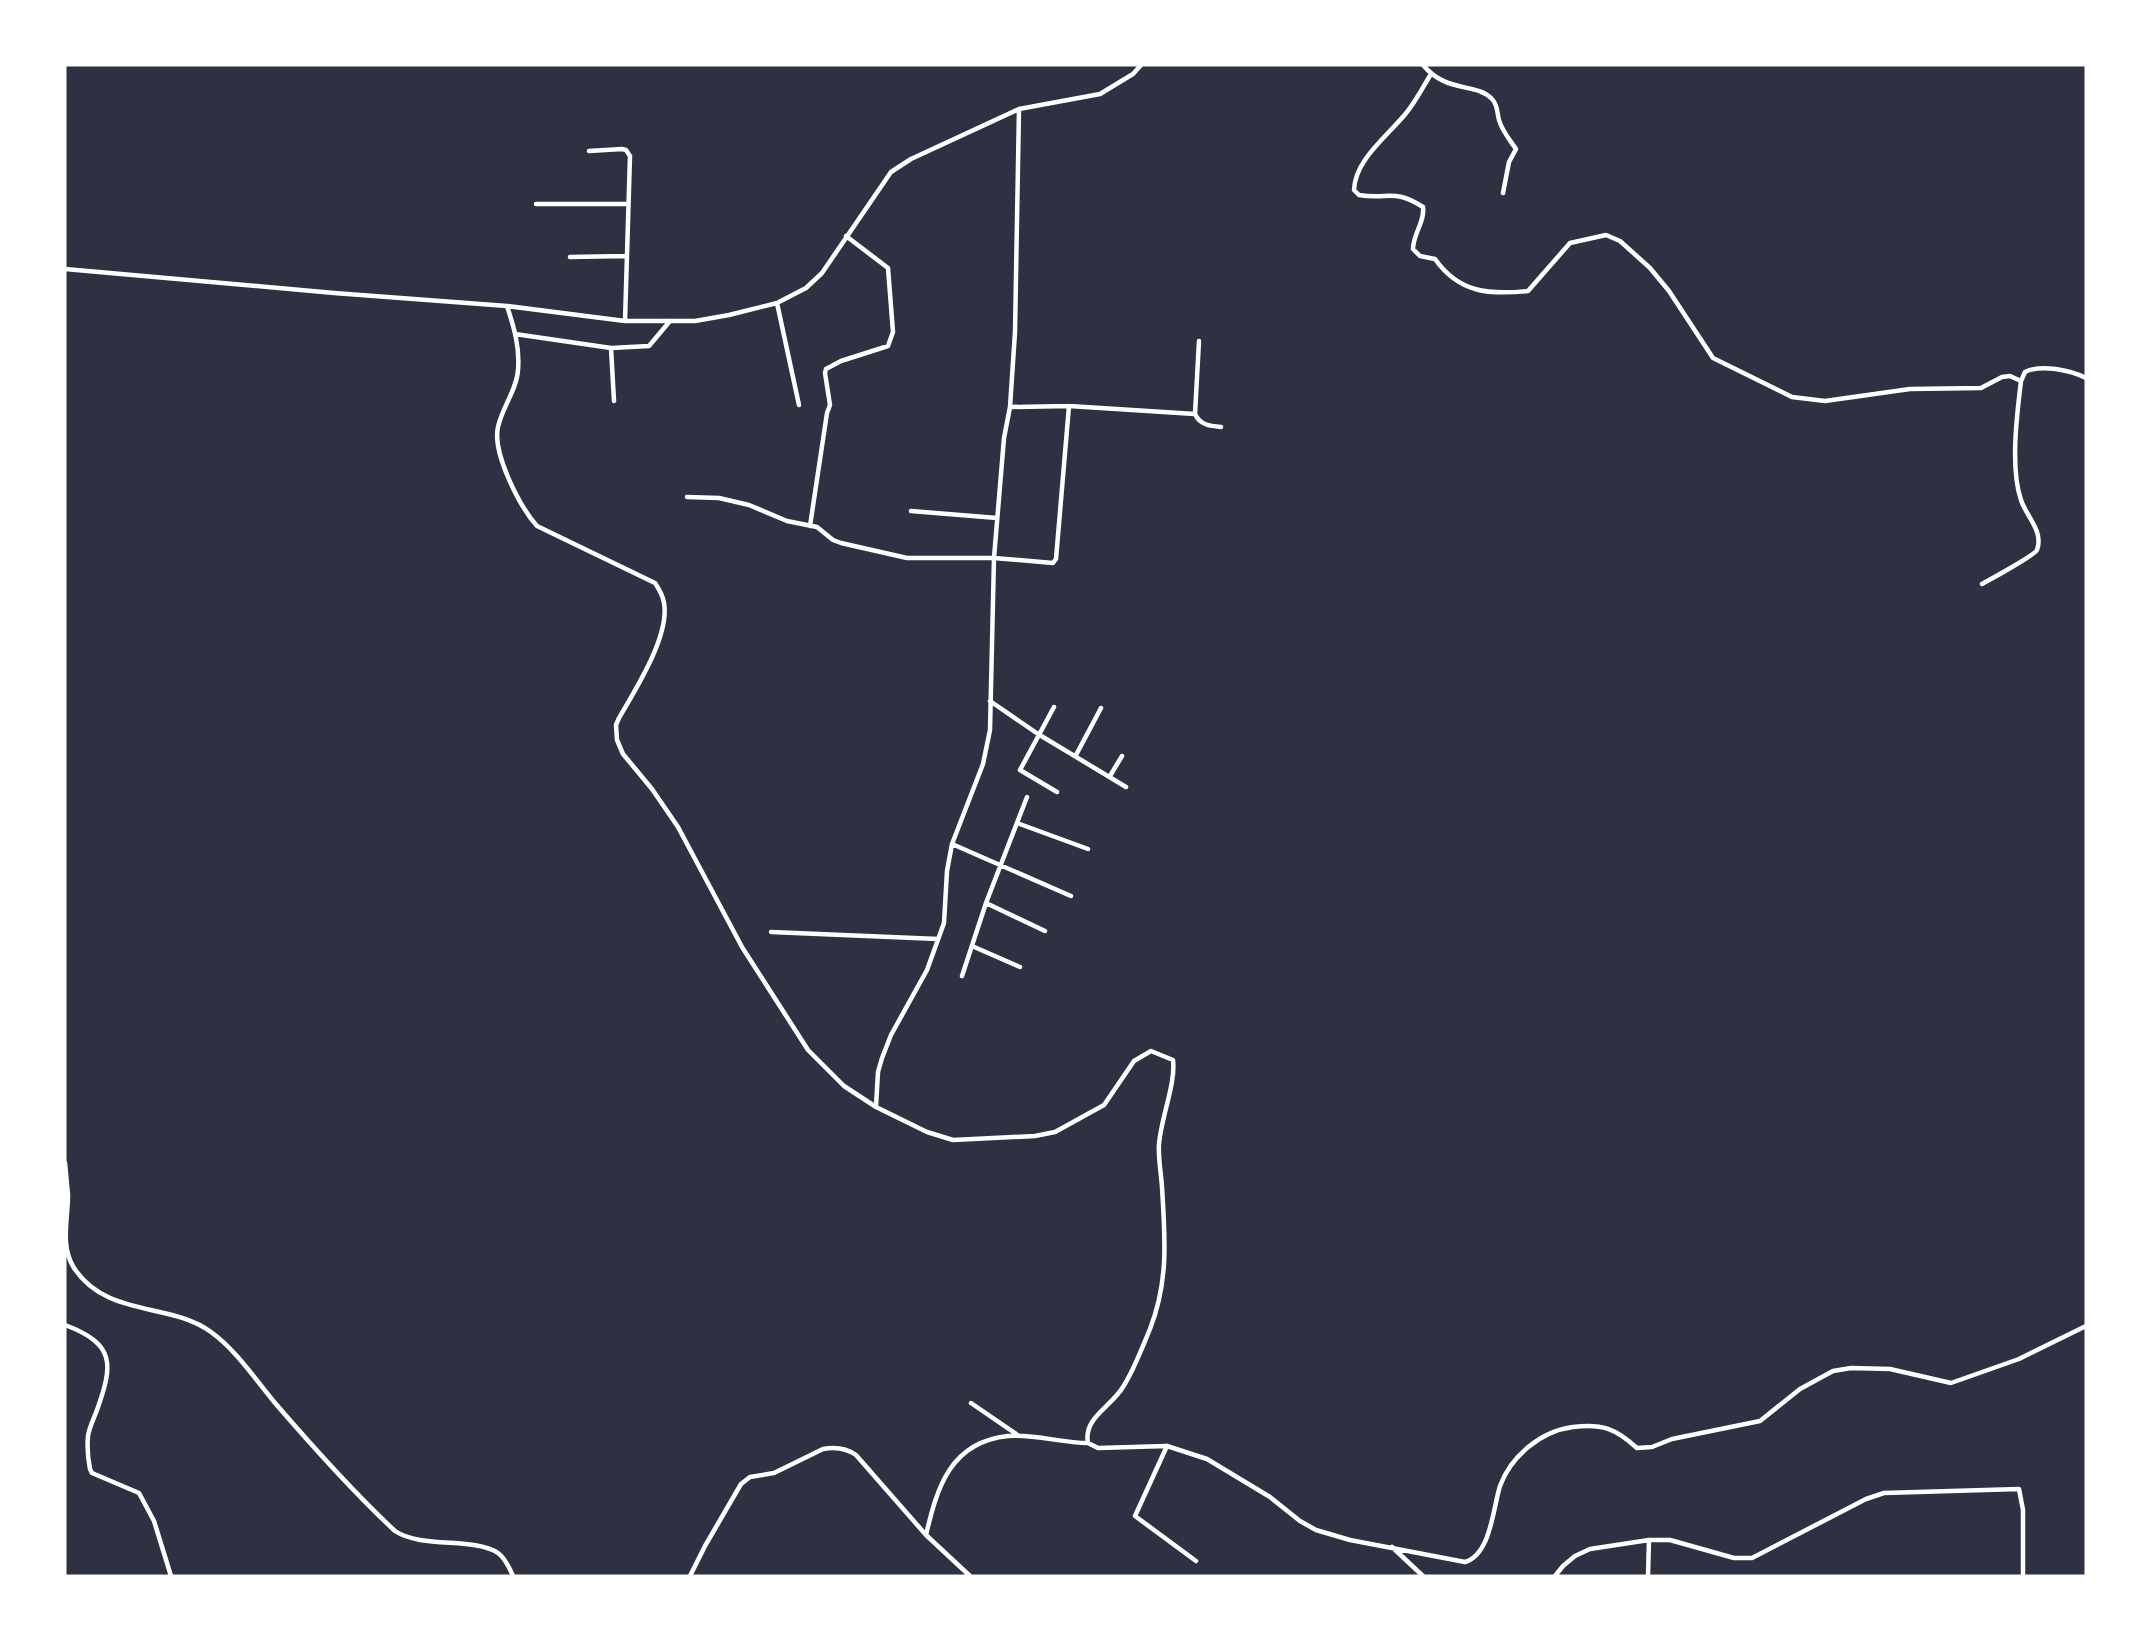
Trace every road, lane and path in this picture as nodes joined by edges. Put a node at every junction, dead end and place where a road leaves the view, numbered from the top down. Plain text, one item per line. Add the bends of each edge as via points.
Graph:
1 (1141, 65) edge
2 (1423, 65) edge
3 (1431, 74) junction
4 (1019, 109) junction
5 (589, 151) dead end
6 (1503, 192) dead end
7 (536, 204) dead end
8 (627, 204) junction
9 (846, 236) junction
10 (626, 256) junction
11 (570, 257) dead end
12 (65, 270) edge
13 (777, 303) junction
14 (507, 306) junction
15 (625, 321) junction
16 (670, 321) junction
17 (515, 334) junction
18 (1199, 341) dead end
19 (611, 348) junction
20 (2086, 378) edge
21 (2021, 381) junction
22 (614, 401) dead end
23 (799, 405) dead end
24 (1069, 406) junction
25 (1010, 407) junction
26 (1195, 414) junction
27 (1221, 427) dead end
28 (687, 497) dead end
29 (911, 512) dead end
30 (997, 518) junction
31 (810, 526) junction
32 (994, 558) junction
33 (1982, 584) dead end
34 (990, 701) junction
35 (1054, 707) dead end
36 (1101, 708) dead end
37 (1038, 734) junction
38 (1076, 755) junction
39 (1122, 756) dead end
40 (1110, 776) junction
41 (1126, 787) dead end
42 (1057, 792) dead end
43 (1027, 797) dead end
44 (1017, 823) junction
45 (952, 844) junction
46 (1088, 849) dead end
47 (1002, 864) junction
48 (1071, 896) dead end
49 (985, 903) junction
50 (1045, 931) dead end
51 (771, 932) dead end
52 (938, 939) junction
53 (972, 946) junction
54 (1020, 967) dead end
55 (962, 976) dead end
56 (876, 1107) junction
57 (65, 1163) edge
58 (65, 1325) edge
59 (2086, 1326) edge
60 (971, 1403) dead end
61 (1020, 1437) junction
62 (1088, 1443) junction
63 (1167, 1446) junction
64 (926, 1535) junction
65 (1649, 1540) junction
66 (1391, 1546) junction
67 (1196, 1562) dead end
68 (171, 1576) edge
69 (513, 1576) edge
70 (690, 1576) edge
71 (970, 1576) edge
72 (1423, 1576) edge
73 (1555, 1576) edge
74 (1648, 1576) edge
75 (2023, 1576) edge

1 - 4 street via 1100,94
2 - 3 street
3 - 6 street via 1444,83 1486,94 1496,103 1500,123 1516,149
3 - 21 street via 1409,110 1368,156 1354,190 1367,197 1401,195 1423,207 1413,238 1415,254 1435,259 1460,285 1528,291 1570,243 1606,235 1620,241 1663,283 1713,358 1792,397 1825,401 1910,388 1981,388 2010,376
4 - 9 street via 891,172
4 - 25 street
5 - 8 street via 628,152
7 - 8 street
8 - 10 street
9 - 13 street via 806,288
9 - 31 street via 888,268 893,332 888,345 826,369 830,405
10 - 11 street
10 - 15 street
12 - 14 street
13 - 16 street via 729,316
13 - 23 street
14 - 15 street
14 - 17 street
15 - 16 street
16 - 19 street via 649,346
17 - 19 street
17 - 56 street via 519,373 497,429 501,455 525,512 537,526 654,583 664,600 664,618 652,658 616,725 622,754 678,827 742,947 808,1049 844,1086
18 - 26 street
19 - 22 street
20 - 21 street via 2034,368 2025,372
21 - 33 street via 2015,425 2016,473 2038,548 2033,556
24 - 25 street
24 - 26 street
24 - 32 street via 1056,559 1046,564
25 - 30 street
26 - 27 street via 1208,426
28 - 31 street via 733,500
29 - 30 street
30 - 32 street
31 - 32 street via 841,543 907,558
32 - 34 street
34 - 37 street
34 - 45 street via 984,764
35 - 37 street
36 - 38 street
37 - 38 street
37 - 42 street via 1020,770
38 - 40 street
39 - 40 street
40 - 41 street
43 - 44 street
44 - 46 street
44 - 47 street
45 - 47 street
45 - 52 street via 944,923
47 - 48 street
47 - 49 street
49 - 50 street
49 - 53 street
51 - 52 street
52 - 56 street via 882,1058
53 - 54 street
53 - 55 street
56 - 62 street via 953,1140 1035,1136 1074,1124 1104,1105 1134,1061 1151,1051 1173,1060 1158,1147 1164,1282 1150,1328 1123,1388 1090,1424
57 - 69 street via 66,1250 84,1279 127,1305 192,1321 221,1339 395,1531 408,1538 488,1549 501,1556
58 - 68 street via 96,1342 108,1363 89,1434 90,1471 139,1493 154,1521
59 - 66 street via 2018,1359 1951,1383 1890,1369 1833,1371 1800,1389 1760,1421 1643,1448 1612,1429 1570,1427 1538,1439 1514,1463 1501,1484 1487,1538 1472,1560 1457,1562
60 - 61 street
61 - 62 street
61 - 64 street via 990,1440 951,1465 934,1500
62 - 63 street via 1098,1448
63 - 66 street via 1207,1459 1316,1530
63 - 67 street via 1135,1516
64 - 70 street via 856,1455 826,1448 741,1483
64 - 71 street
65 - 73 street via 1590,1549
65 - 74 street
65 - 75 street via 1670,1540 1734,1558 1752,1558 1884,1493 2019,1489
66 - 72 street

